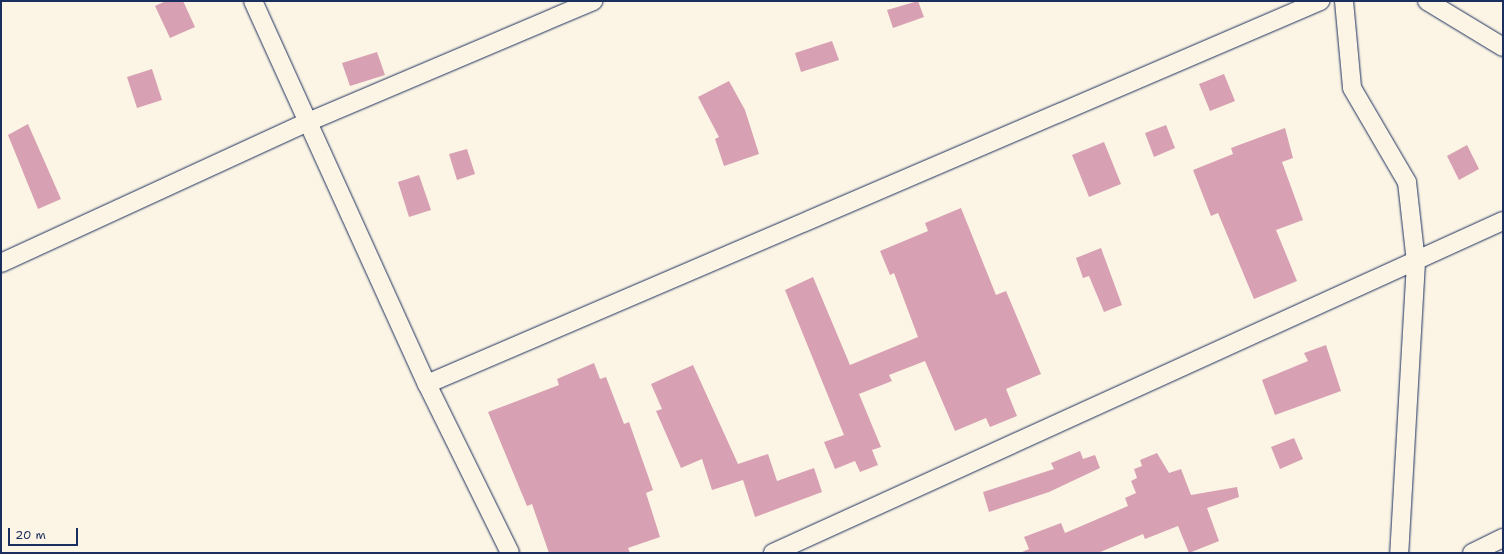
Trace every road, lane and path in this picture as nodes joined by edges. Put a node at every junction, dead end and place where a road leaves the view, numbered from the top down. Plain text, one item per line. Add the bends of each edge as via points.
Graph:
1 (253, 1) edge
2 (593, 1) edge
3 (1320, 1) edge
4 (1344, 1) edge
5 (1427, 1) edge
6 (1503, 47) edge
7 (308, 122) junction
8 (1503, 221) edge
9 (1416, 262) junction
10 (1, 263) edge
11 (428, 384) junction
12 (1503, 538) edge
13 (510, 553) edge
14 (773, 553) edge
15 (1399, 553) edge
16 (1472, 553) edge

1 - 7 street
2 - 7 street
3 - 11 street
4 - 9 street via 1352,88 1407,182
5 - 6 street
7 - 10 street
7 - 11 street
8 - 9 street
9 - 14 street
9 - 15 street
11 - 13 street
12 - 16 street

